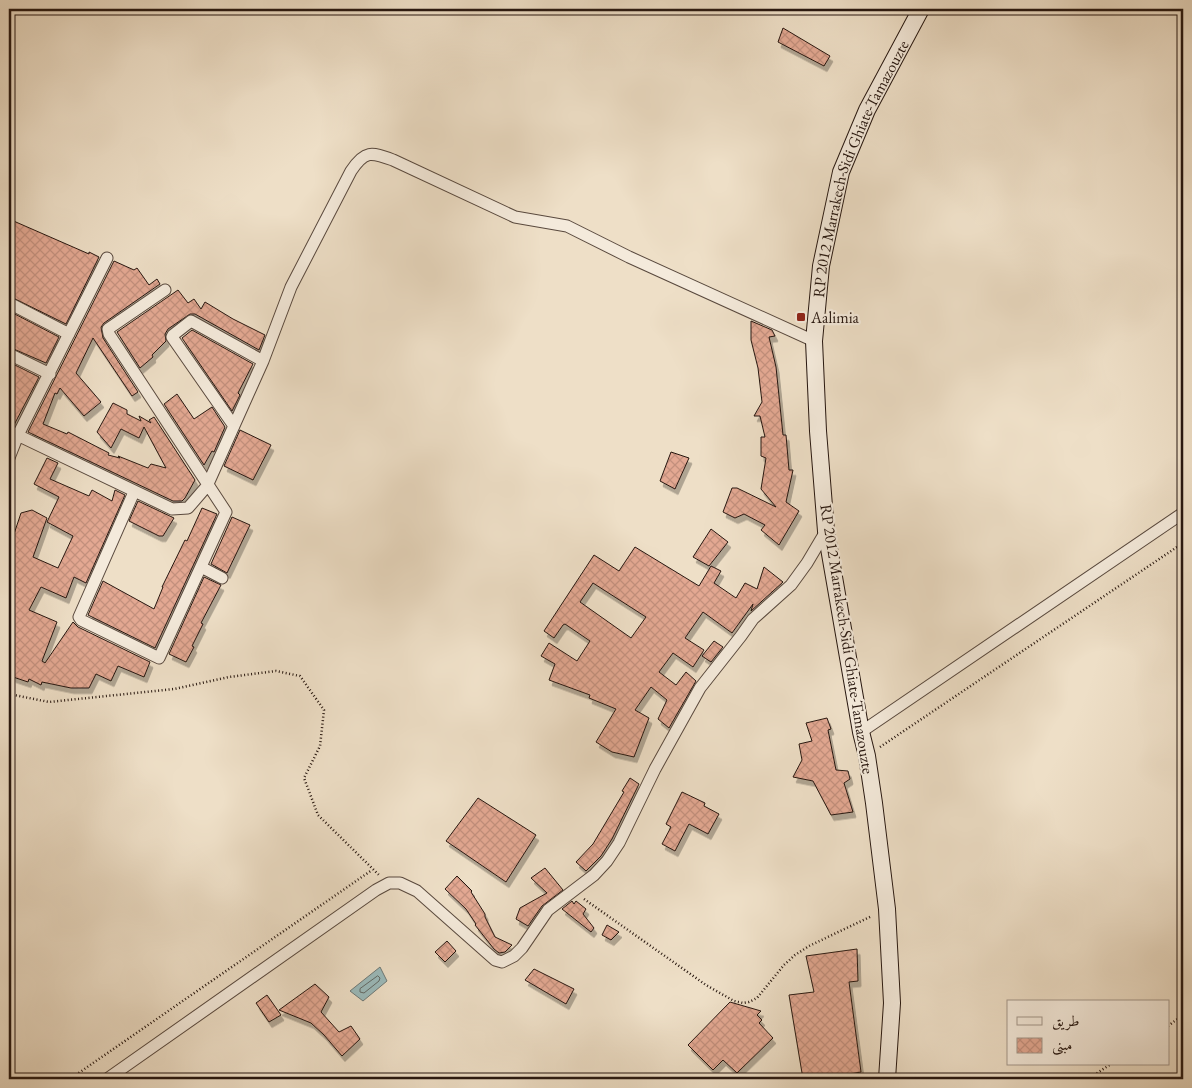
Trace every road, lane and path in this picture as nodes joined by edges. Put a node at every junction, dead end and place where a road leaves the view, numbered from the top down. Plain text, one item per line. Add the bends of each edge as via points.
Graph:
1 (921, 9) edge
2 (107, 258) dead end
3 (165, 290) dead end
4 (9, 303) edge
5 (69, 334) junction
6 (814, 342) junction
7 (9, 354) edge
8 (263, 361) junction
9 (50, 374) junction
10 (234, 426) junction
11 (13, 433) edge
12 (9, 458) edge
13 (208, 486) junction
14 (134, 492) junction
15 (1183, 513) edge
16 (826, 531) junction
17 (1183, 543) edge
18 (201, 567) junction
19 (222, 578) dead end
20 (9, 694) edge
21 (861, 732) junction
22 (867, 756) junction
23 (372, 870) junction
24 (389, 883) junction
25 (574, 891) junction
26 (887, 909) junction
27 (1183, 1015) edge
28 (1170, 1025) edge
29 (1108, 1066) edge
30 (70, 1079) edge
31 (106, 1079) edge
32 (887, 1079) edge
33 (1088, 1079) edge

1 - 6 street, RP 2012 Marrakech-Sidi Ghiate-Tamazouzte via 867,110 841,172 821,266
2 - 5 street
3 - 13 street via 108,330
4 - 5 street
5 - 9 street
6 - 8 street via 567,226 515,216 393,160 370,154 362,157 351,171 291,287
6 - 16 street, RP 2012 Marrakech-Sidi Ghiate-Tamazouzte
7 - 9 street
8 - 10 street
8 - 10 street via 191,321 172,335
9 - 11 street
10 - 13 street
11 - 12 street
11 - 14 street
13 - 14 street via 188,508 177,510
13 - 18 street via 226,512 205,545
14 - 18 street via 82,608 81,620 159,658
15 - 21 street
16 - 21 street, RP 2012 Marrakech-Sidi Ghiate-Tamazouzte
16 - 25 street via 791,586 753,619 700,688 655,768 619,843 607,861
17 - 22 path
18 - 19 street
20 - 23 path via 49,702 174,689 276,671 300,676 324,710 320,746 304,778 314,806 324,822
21 - 22 street, RP 2012 Marrakech-Sidi Ghiate-Tamazouzte
22 - 26 street, RP 2012 Marrakech-Sidi Ghiate-Tamazouzte
23 - 24 path
23 - 30 path
24 - 25 street via 400,883 417,891 495,960 502,962 522,948 548,910
24 - 31 street
25 - 26 path via 706,985 743,1003 757,998 795,955
26 - 32 street, RP 2012 Marrakech-Sidi Ghiate-Tamazouzte via 892,1003
27 - 28 path
29 - 33 path

